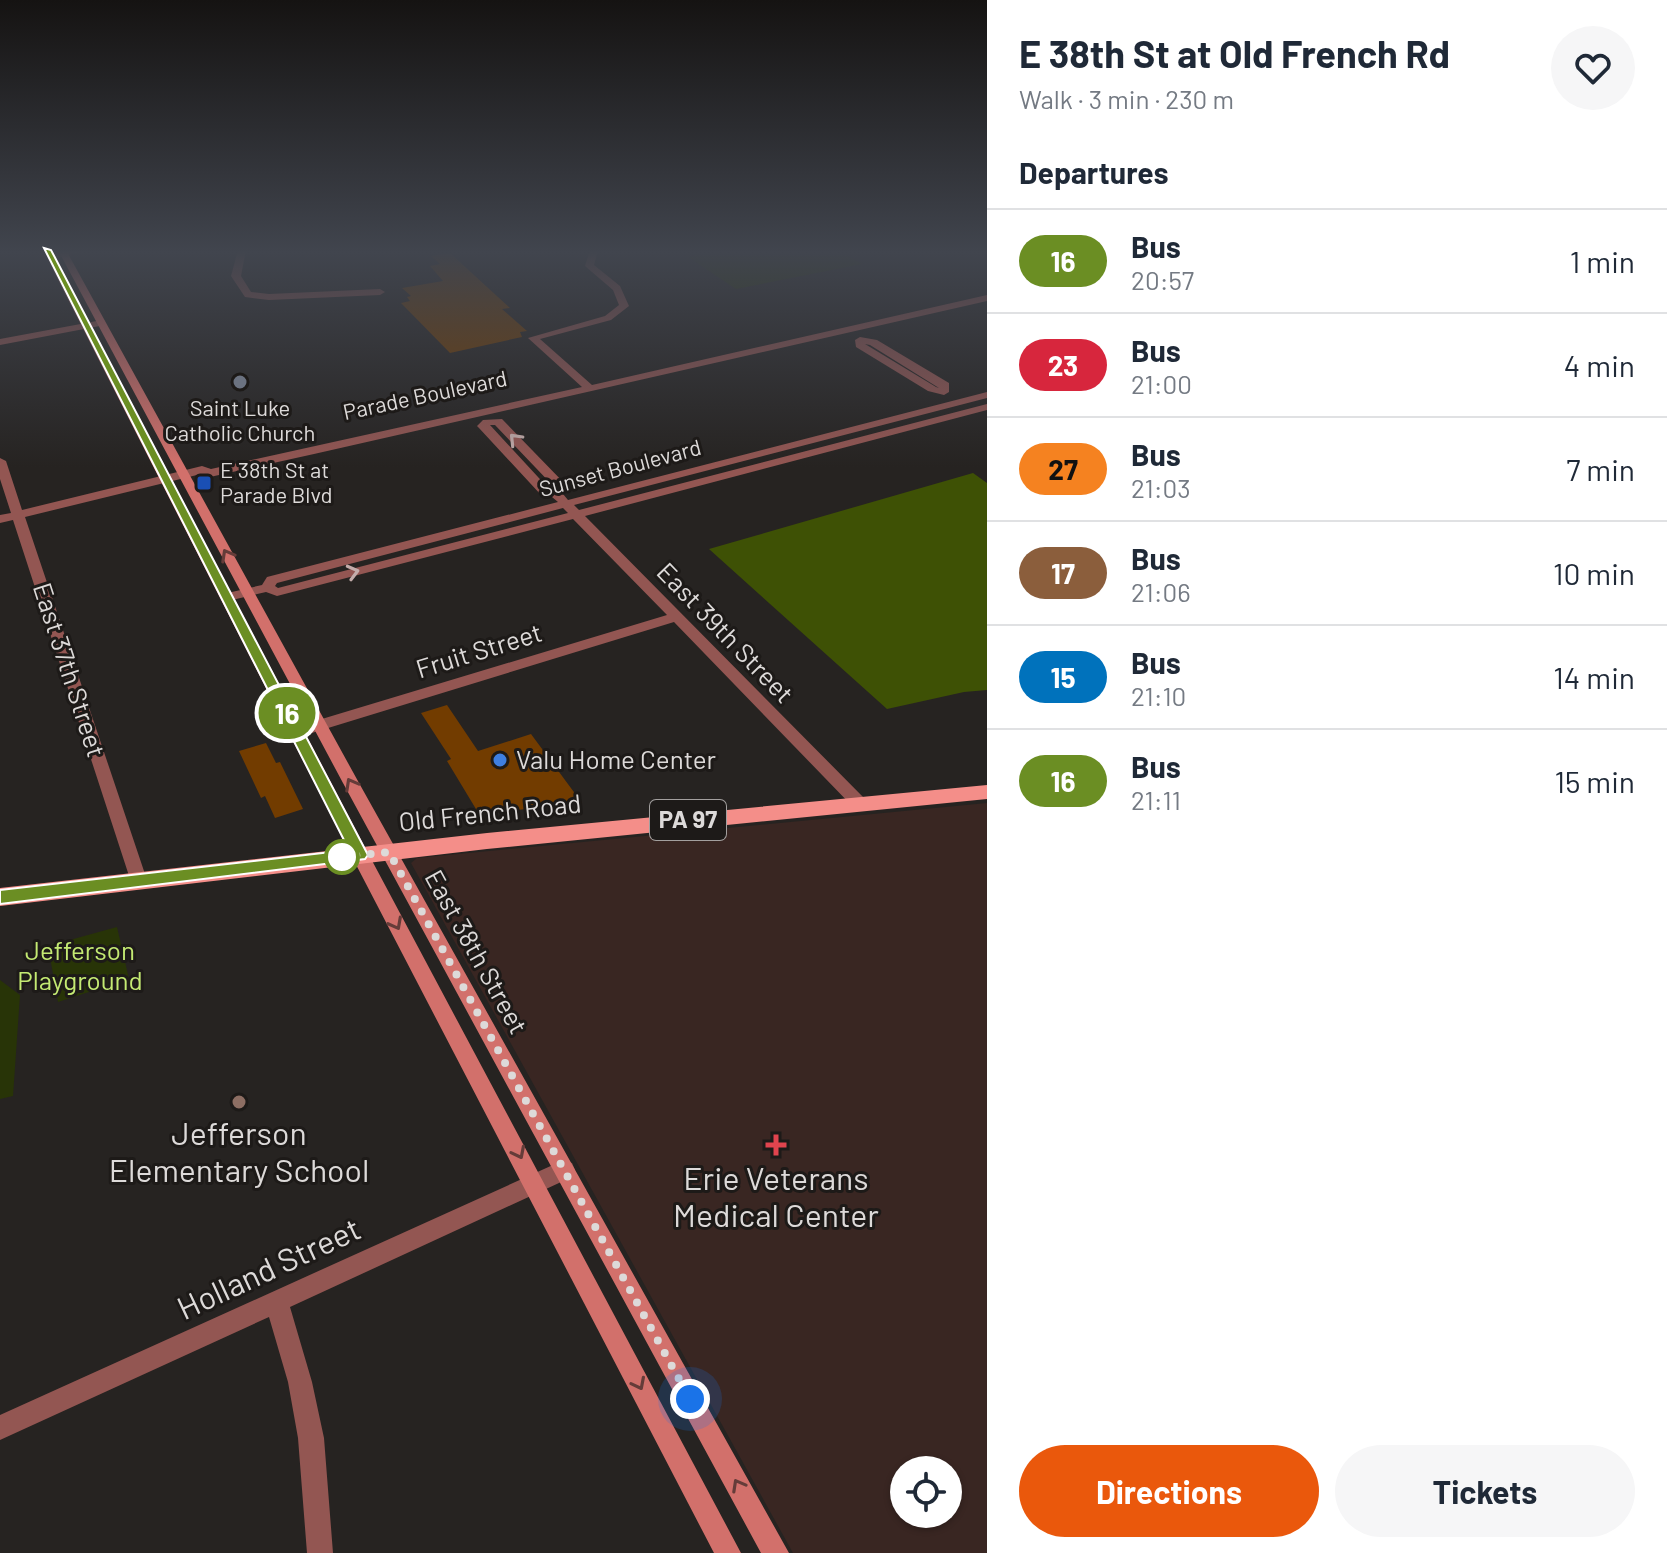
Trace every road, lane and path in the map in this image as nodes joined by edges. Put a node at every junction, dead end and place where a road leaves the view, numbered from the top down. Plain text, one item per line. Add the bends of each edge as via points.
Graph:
1 (85, 322) edge
2 (591, 322) edge
3 (882, 322) edge
4 (102, 323) joint
5 (836, 323) joint
6 (86, 326) junction
7 (846, 331) junction
8 (0, 342) edge
9 (585, 385) junction
10 (987, 395) edge
11 (960, 402) junction
12 (987, 407) edge
13 (972, 411) junction
14 (479, 413) junction
15 (987, 420) edge
16 (0, 461) edge
17 (183, 475) junction
18 (166, 479) junction
19 (570, 509) junction
20 (18, 514) junction
21 (0, 519) edge
22 (248, 593) junction
23 (228, 597) junction
24 (676, 617) junction
25 (320, 725) junction
26 (297, 732) junction
27 (987, 792) edge
28 (860, 804) junction
29 (389, 852) junction
30 (360, 855) junction
31 (138, 880) junction
32 (0, 897) edge
33 (564, 1170) junction
34 (535, 1183) junction
35 (276, 1301) junction
36 (0, 1428) edge
37 (320, 1553) edge
38 (728, 1553) edge
39 (776, 1553) edge

1 - 6 main road
2 - 9 street via 533,338
3 - 7 street, Parade Boulevard
4 - 6 street
4 - 17 main road, East 38th Street
5 - 7 street
5 - 9 street, Parade Boulevard
6 - 8 street
6 - 18 main road
7 - 9 street, Parade Boulevard
7 - 11 street via 945,385 944,392
9 - 14 street, Parade Boulevard
10 - 11 street, Sunset Boulevard
11 - 13 street
11 - 19 street, Sunset Boulevard
12 - 13 street, Sunset Boulevard
13 - 15 street
13 - 19 street, Sunset Boulevard
14 - 17 street, Parade Boulevard
14 - 19 street, East 39th Street via 498,421 563,489 556,494
16 - 20 street, East 37th Street
17 - 18 street, Parade Boulevard
22 -> 17 main road, East 38th Street
18 - 20 street, Parade Boulevard
18 - 23 main road
19 - 22 street, Sunset Boulevard via 277,592 267,588
19 - 24 street, East 39th Street
20 - 21 street, Parade Boulevard
20 - 31 street, East 37th Street
22 - 23 street, Sunset Boulevard
22 - 25 main road, East 38th Street
23 - 26 main road
24 - 25 street, Fruit Street
24 - 28 street, East 39th Street
25 - 26 street, Fruit Street
29 -> 25 main road, East 38th Street
26 - 30 main road
27 - 28 main road, Old French Road / PA 97
28 - 29 main road, Old French Road / PA 97
29 - 30 main road, Old French Road / PA 97
29 - 33 main road, East 38th Street
30 - 31 main road, Old French Road / PA 97
30 -> 34 main road
31 - 32 main road, Old French Road / PA 97
33 - 34 street, Holland Street
39 -> 33 main road, East 38th Street
34 - 35 street, Holland Street
34 -> 38 main road
35 - 36 street, Holland Street
35 - 37 street via 311,1438

